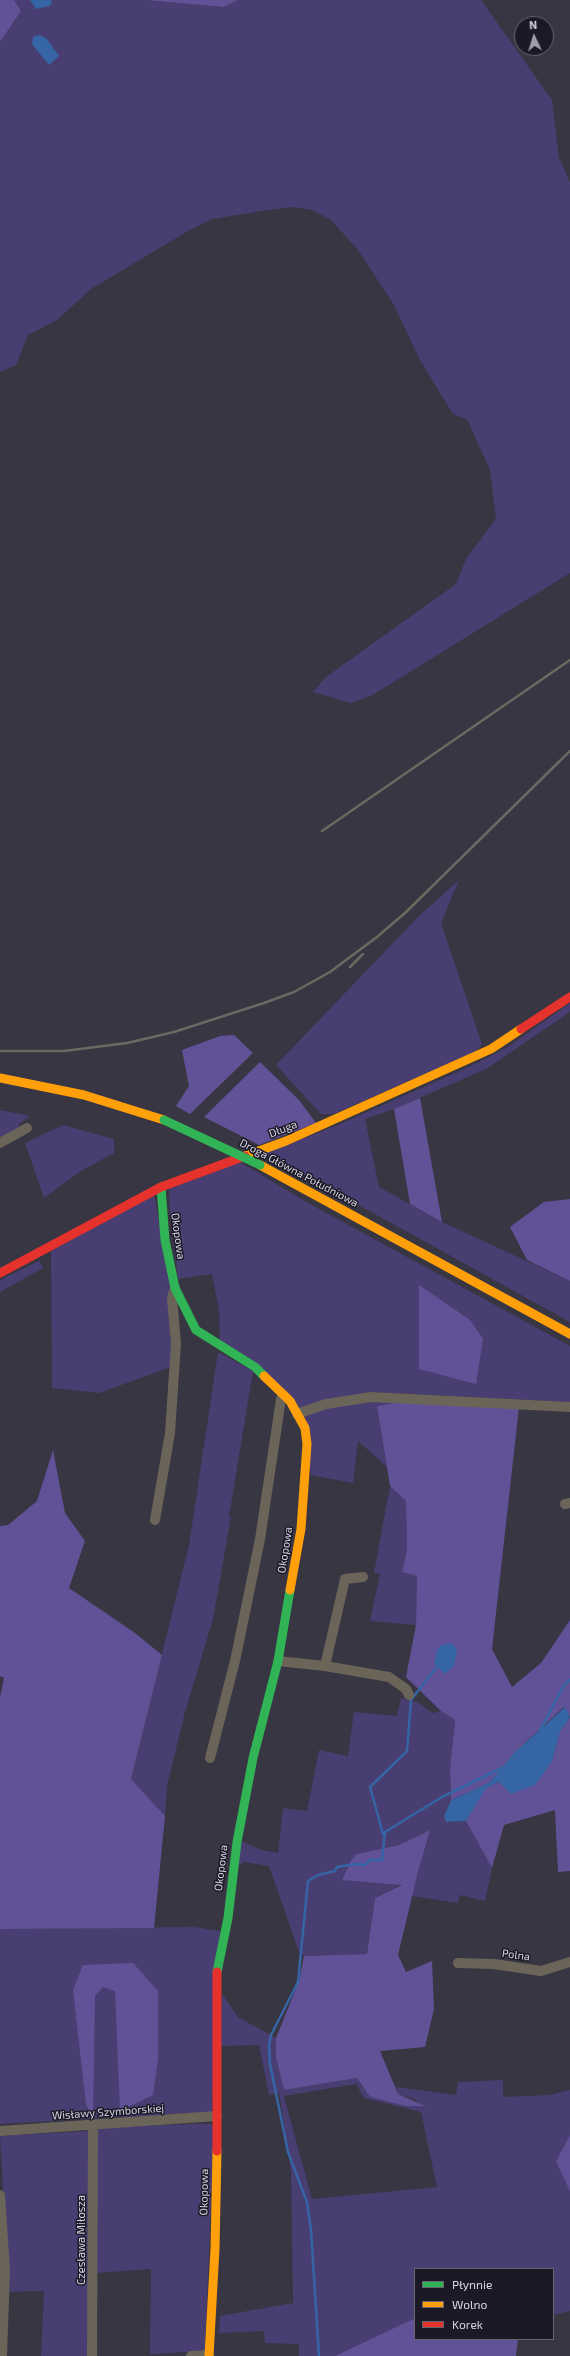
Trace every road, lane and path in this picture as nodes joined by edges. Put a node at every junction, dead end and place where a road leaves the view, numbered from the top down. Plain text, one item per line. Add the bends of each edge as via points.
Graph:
1 (570, 997) edge
2 (0, 1078) edge
3 (27, 1128) dead end
4 (0, 1143) edge
5 (161, 1187) junction
6 (0, 1273) edge
7 (175, 1288) junction
8 (570, 1334) edge
9 (284, 1395) junction
10 (570, 1407) edge
11 (297, 1414) junction
12 (155, 1520) dead end
13 (363, 1577) dead end
14 (278, 1661) junction
15 (325, 1666) junction
16 (409, 1695) dead end
17 (210, 1758) dead end
18 (570, 1962) edge
19 (458, 1963) dead end
20 (217, 2116) junction
21 (94, 2125) junction
22 (0, 2131) edge
23 (0, 2195) edge
24 (209, 2355) edge
25 (2, 2356) edge
26 (92, 2356) edge
27 (191, 2356) edge

1 - 5 street, Długa via 491,1049 293,1138
2 - 8 street, Droga Główna Południowa, bridge via 84,1095 164,1120 260,1165
3 - 4 street
5 - 6 street, Długa
5 - 7 street, Okopowa via 165,1240
7 - 9 street, Okopowa via 196,1330 255,1367
7 - 12 street, Okopowa via 172,1298 176,1343 170,1433
9 - 11 street, Okopowa
9 - 17 street via 281,1399 260,1539 235,1661
10 - 11 street via 371,1397 326,1404
11 - 14 street, Okopowa via 304,1428 307,1464 301,1529
13 - 15 street via 345,1578
14 - 15 street
14 - 20 street, Okopowa via 253,1758 236,1842 228,1918 216,1979
15 - 16 street via 388,1677 406,1689
18 - 19 street, Polna via 541,1971 494,1964
20 - 21 street, Wisławy Szymborskiej
20 - 24 street, Okopowa via 215,2249
21 - 22 street, Wisławy Szymborskiej
21 - 26 street, Czesława Miłosza
23 - 25 street via 5,2271
24 - 27 street

